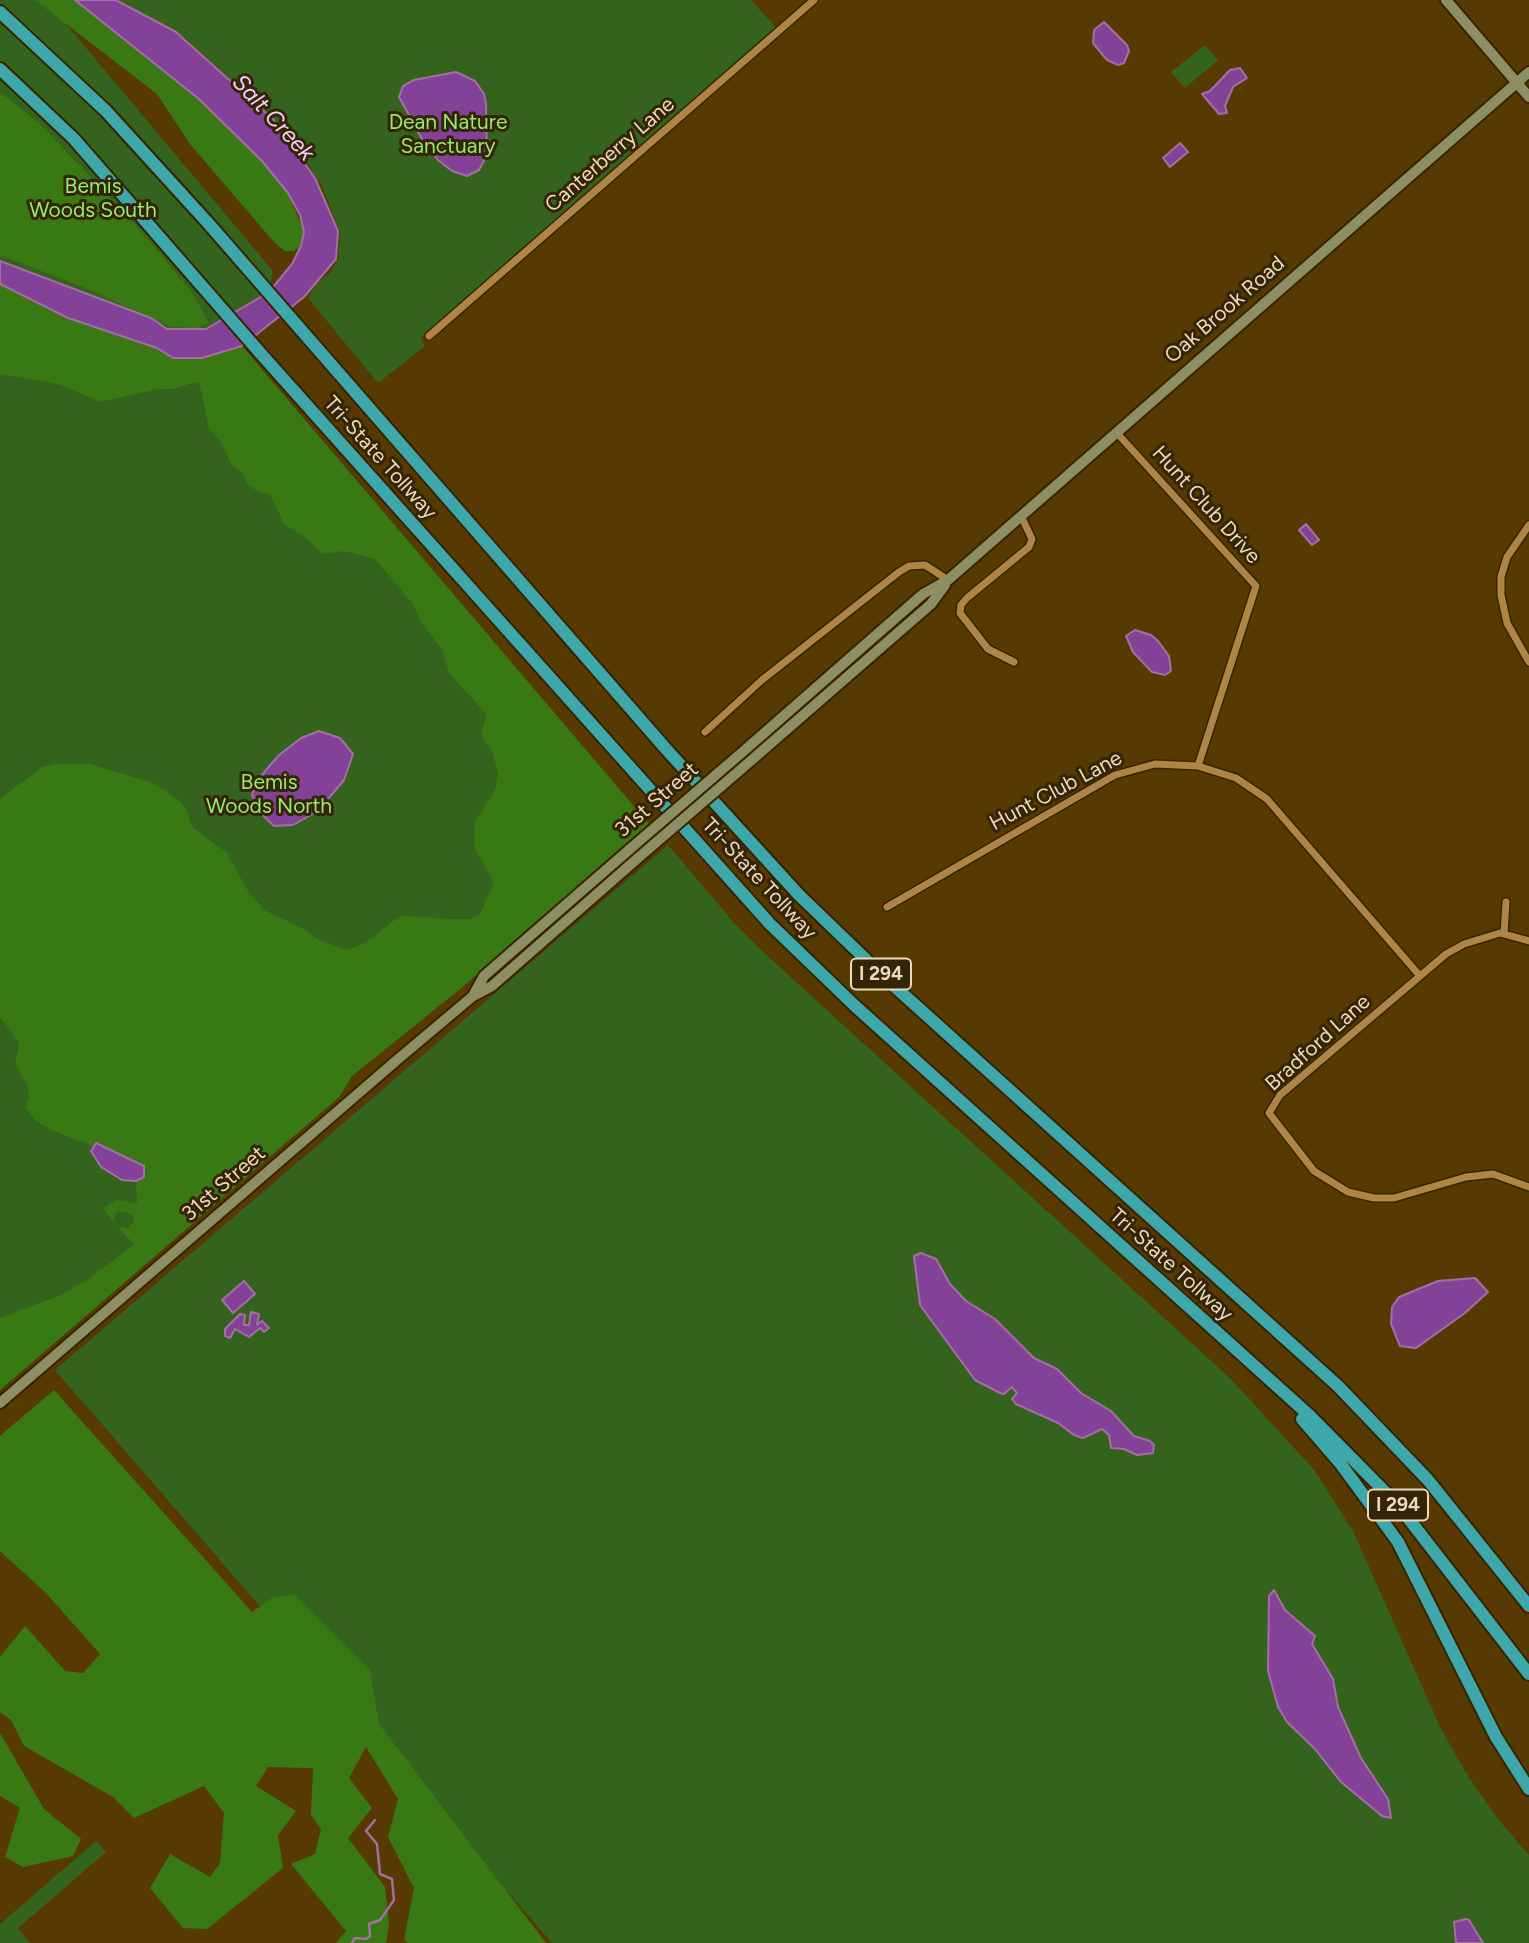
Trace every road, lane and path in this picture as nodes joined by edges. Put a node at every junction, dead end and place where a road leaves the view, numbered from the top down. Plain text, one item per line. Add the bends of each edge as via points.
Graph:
1 (814, 0) edge
2 (1446, 0) edge
3 (0, 12) edge
4 (0, 69) edge
5 (1529, 72) edge
6 (1517, 83) junction
7 (1529, 97) edge
8 (429, 336) dead end
9 (1116, 432) junction
10 (1021, 516) junction
11 (1529, 525) edge
12 (948, 580) junction
13 (1014, 662) dead end
14 (1529, 662) edge
15 (705, 732) dead end
16 (750, 754) junction
17 (1198, 766) junction
18 (1506, 902) dead end
19 (887, 907) dead end
20 (1504, 934) junction
21 (1529, 941) edge
22 (1420, 976) junction
23 (473, 996) junction
24 (1529, 1187) edge
25 (1244, 1357) junction
26 (0, 1403) edge
27 (1529, 1604) edge
28 (1529, 1674) edge
29 (1529, 1789) edge

1 - 8 street, Canterberry Lane
2 - 6 main road
3 - 27 highway, Tri-State Tollway / I 294 via 106,111 799,895 1338,1386 1428,1480
4 - 25 highway, Tri-State Tollway / I 294 via 74,139 770,924
5 - 6 main road, Oak Brook Road
6 - 7 main road
6 - 9 main road, Oak Brook Road
9 - 10 main road, Oak Brook Road
9 - 17 street, Hunt Club Drive via 1256,586
10 - 12 main road, Oak Brook Road
10 - 13 street via 1032,539 1029,547 967,598 960,613 988,649
11 - 14 street via 1512,546 1501,577 1507,623
12 - 15 street via 925,565 899,572 762,680
12 - 16 main road, Oak Brook Road via 932,604
16 - 23 main road, 31st Street, bridge via 492,986
16 - 23 main road, 31st Street, bridge via 630,849 484,976
17 - 19 street, Hunt Club Lane via 1155,764 1115,775
17 - 22 street, Hunt Club Lane via 1236,779 1267,799
18 - 20 street
20 - 21 street
20 - 22 street, Bradford Lane via 1456,948
22 - 24 street, Bradford Lane via 1280,1095 1269,1113 1314,1171 1348,1192 1394,1198 1465,1177 1493,1174
23 - 26 main road, 31st Street
25 - 28 highway, Tri-State Tollway / I 294 via 1398,1505
25 - 29 highway via 1340,1463 1383,1519 1412,1566 1496,1737

